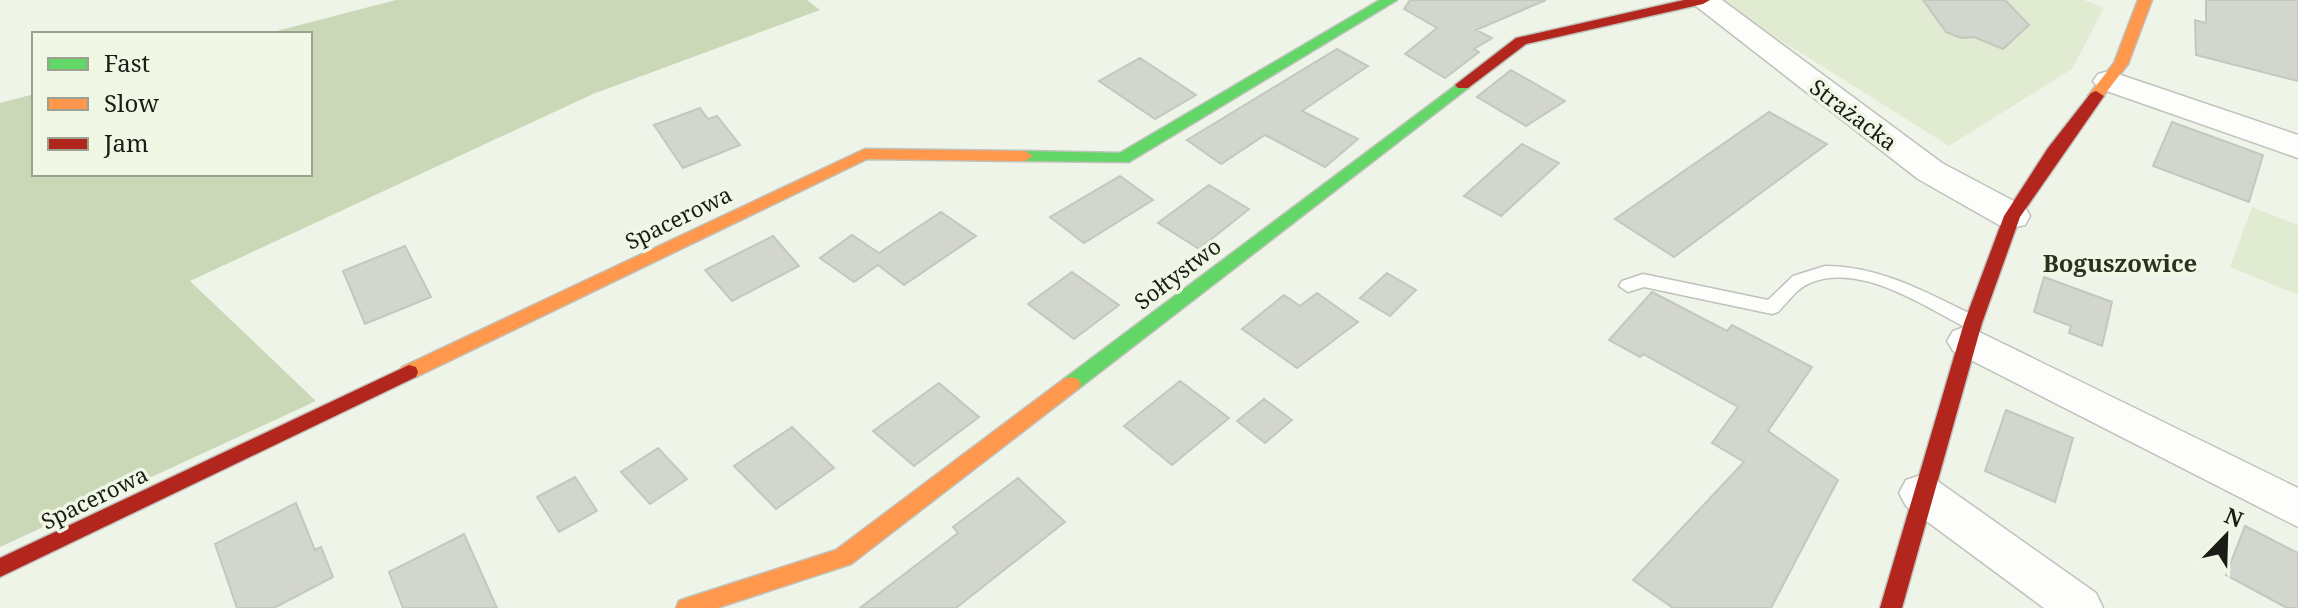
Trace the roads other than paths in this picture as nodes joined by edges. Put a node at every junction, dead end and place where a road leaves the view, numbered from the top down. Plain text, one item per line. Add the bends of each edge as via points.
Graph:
1 (1390, 0) edge
2 (1703, 0) edge
3 (2137, 2) edge
4 (2109, 81) junction
5 (2298, 147) edge
6 (2012, 216) junction
7 (1628, 286) dead end
8 (1970, 332) junction
9 (1921, 493) junction
10 (2298, 509) edge
11 (0, 568) edge
12 (687, 608) edge
13 (1891, 608) edge
14 (2080, 608) edge

1 - 11 street, Spacerowa via 1123,158 865,154
2 - 6 street, Strażacka via 1930,171
2 - 12 street, Sołtystwo via 1521,41 843,557
3 - 4 street via 2121,64
4 - 5 street
4 - 6 street
6 - 8 street
7 - 8 lane via 1643,280 1772,307 1802,279 1832,271 1888,281
8 - 9 street
8 - 10 street
9 - 13 street
9 - 14 street

